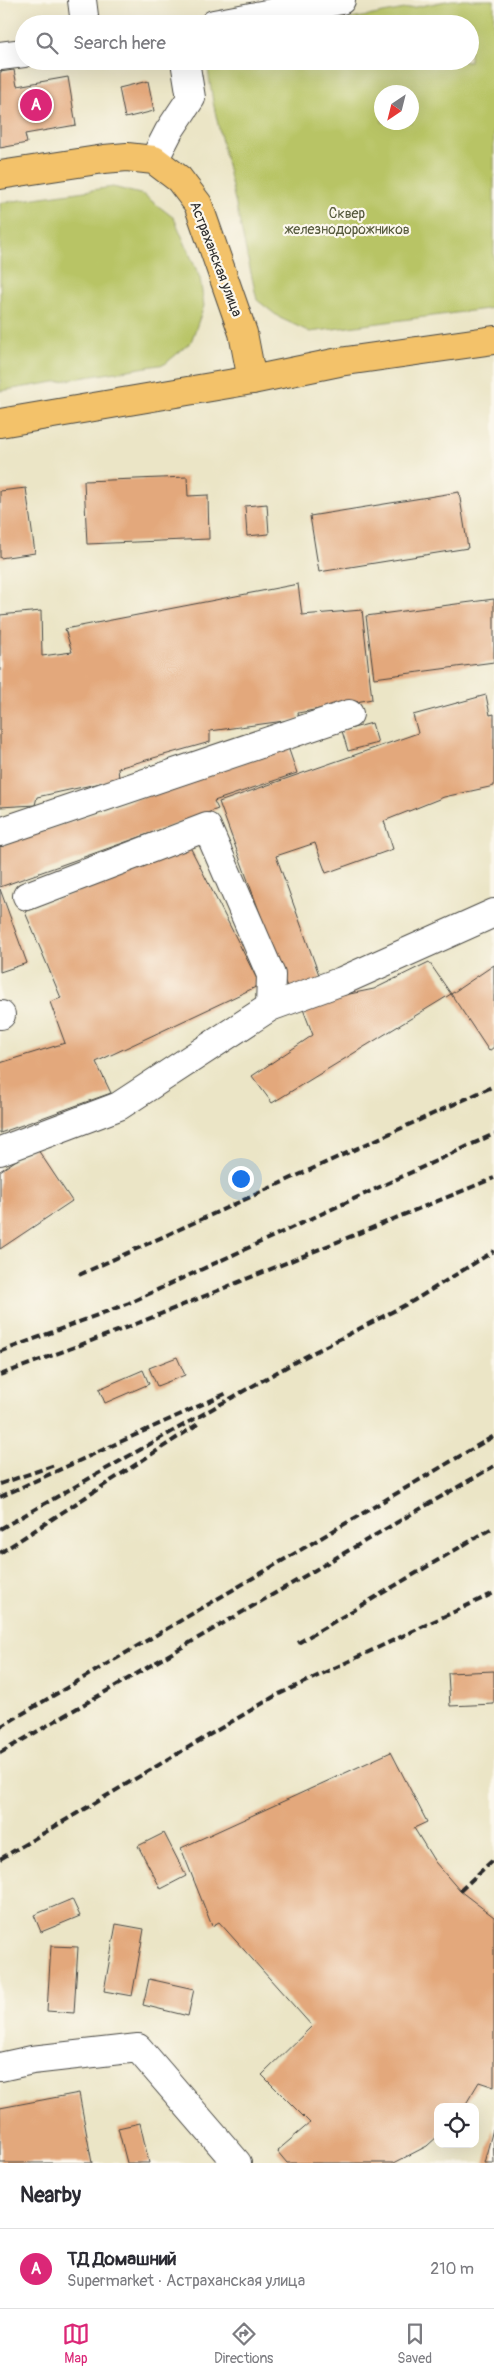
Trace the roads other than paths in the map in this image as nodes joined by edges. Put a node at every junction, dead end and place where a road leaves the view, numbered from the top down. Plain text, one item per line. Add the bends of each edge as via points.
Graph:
1 (82, 0) edge
2 (341, 0) edge
3 (84, 15) edge
4 (262, 15) edge
5 (15, 54) edge
6 (0, 56) edge
7 (186, 70) edge
8 (154, 160) junction
9 (0, 176) edge
10 (494, 340) edge
11 (252, 380) junction
12 (0, 423) edge
13 (348, 714) dead end
14 (0, 832) edge
15 (27, 896) dead end
16 (494, 913) edge
17 (270, 1007) junction
18 (0, 1151) edge
19 (0, 2067) edge
20 (237, 2163) edge

1 - 3 street
2 - 4 street
5 - 6 street
7 - 8 street via 191,98
8 - 9 main road via 104,158
8 - 11 main road, Астраханская улица via 180,180 198,204 243,332
10 - 11 main road via 339,362
11 - 12 main road
13 - 14 street
15 - 17 street via 207,827 271,975
16 - 17 street via 342,981
17 - 18 street via 119,1106
19 - 20 street via 32,2060 138,2048

